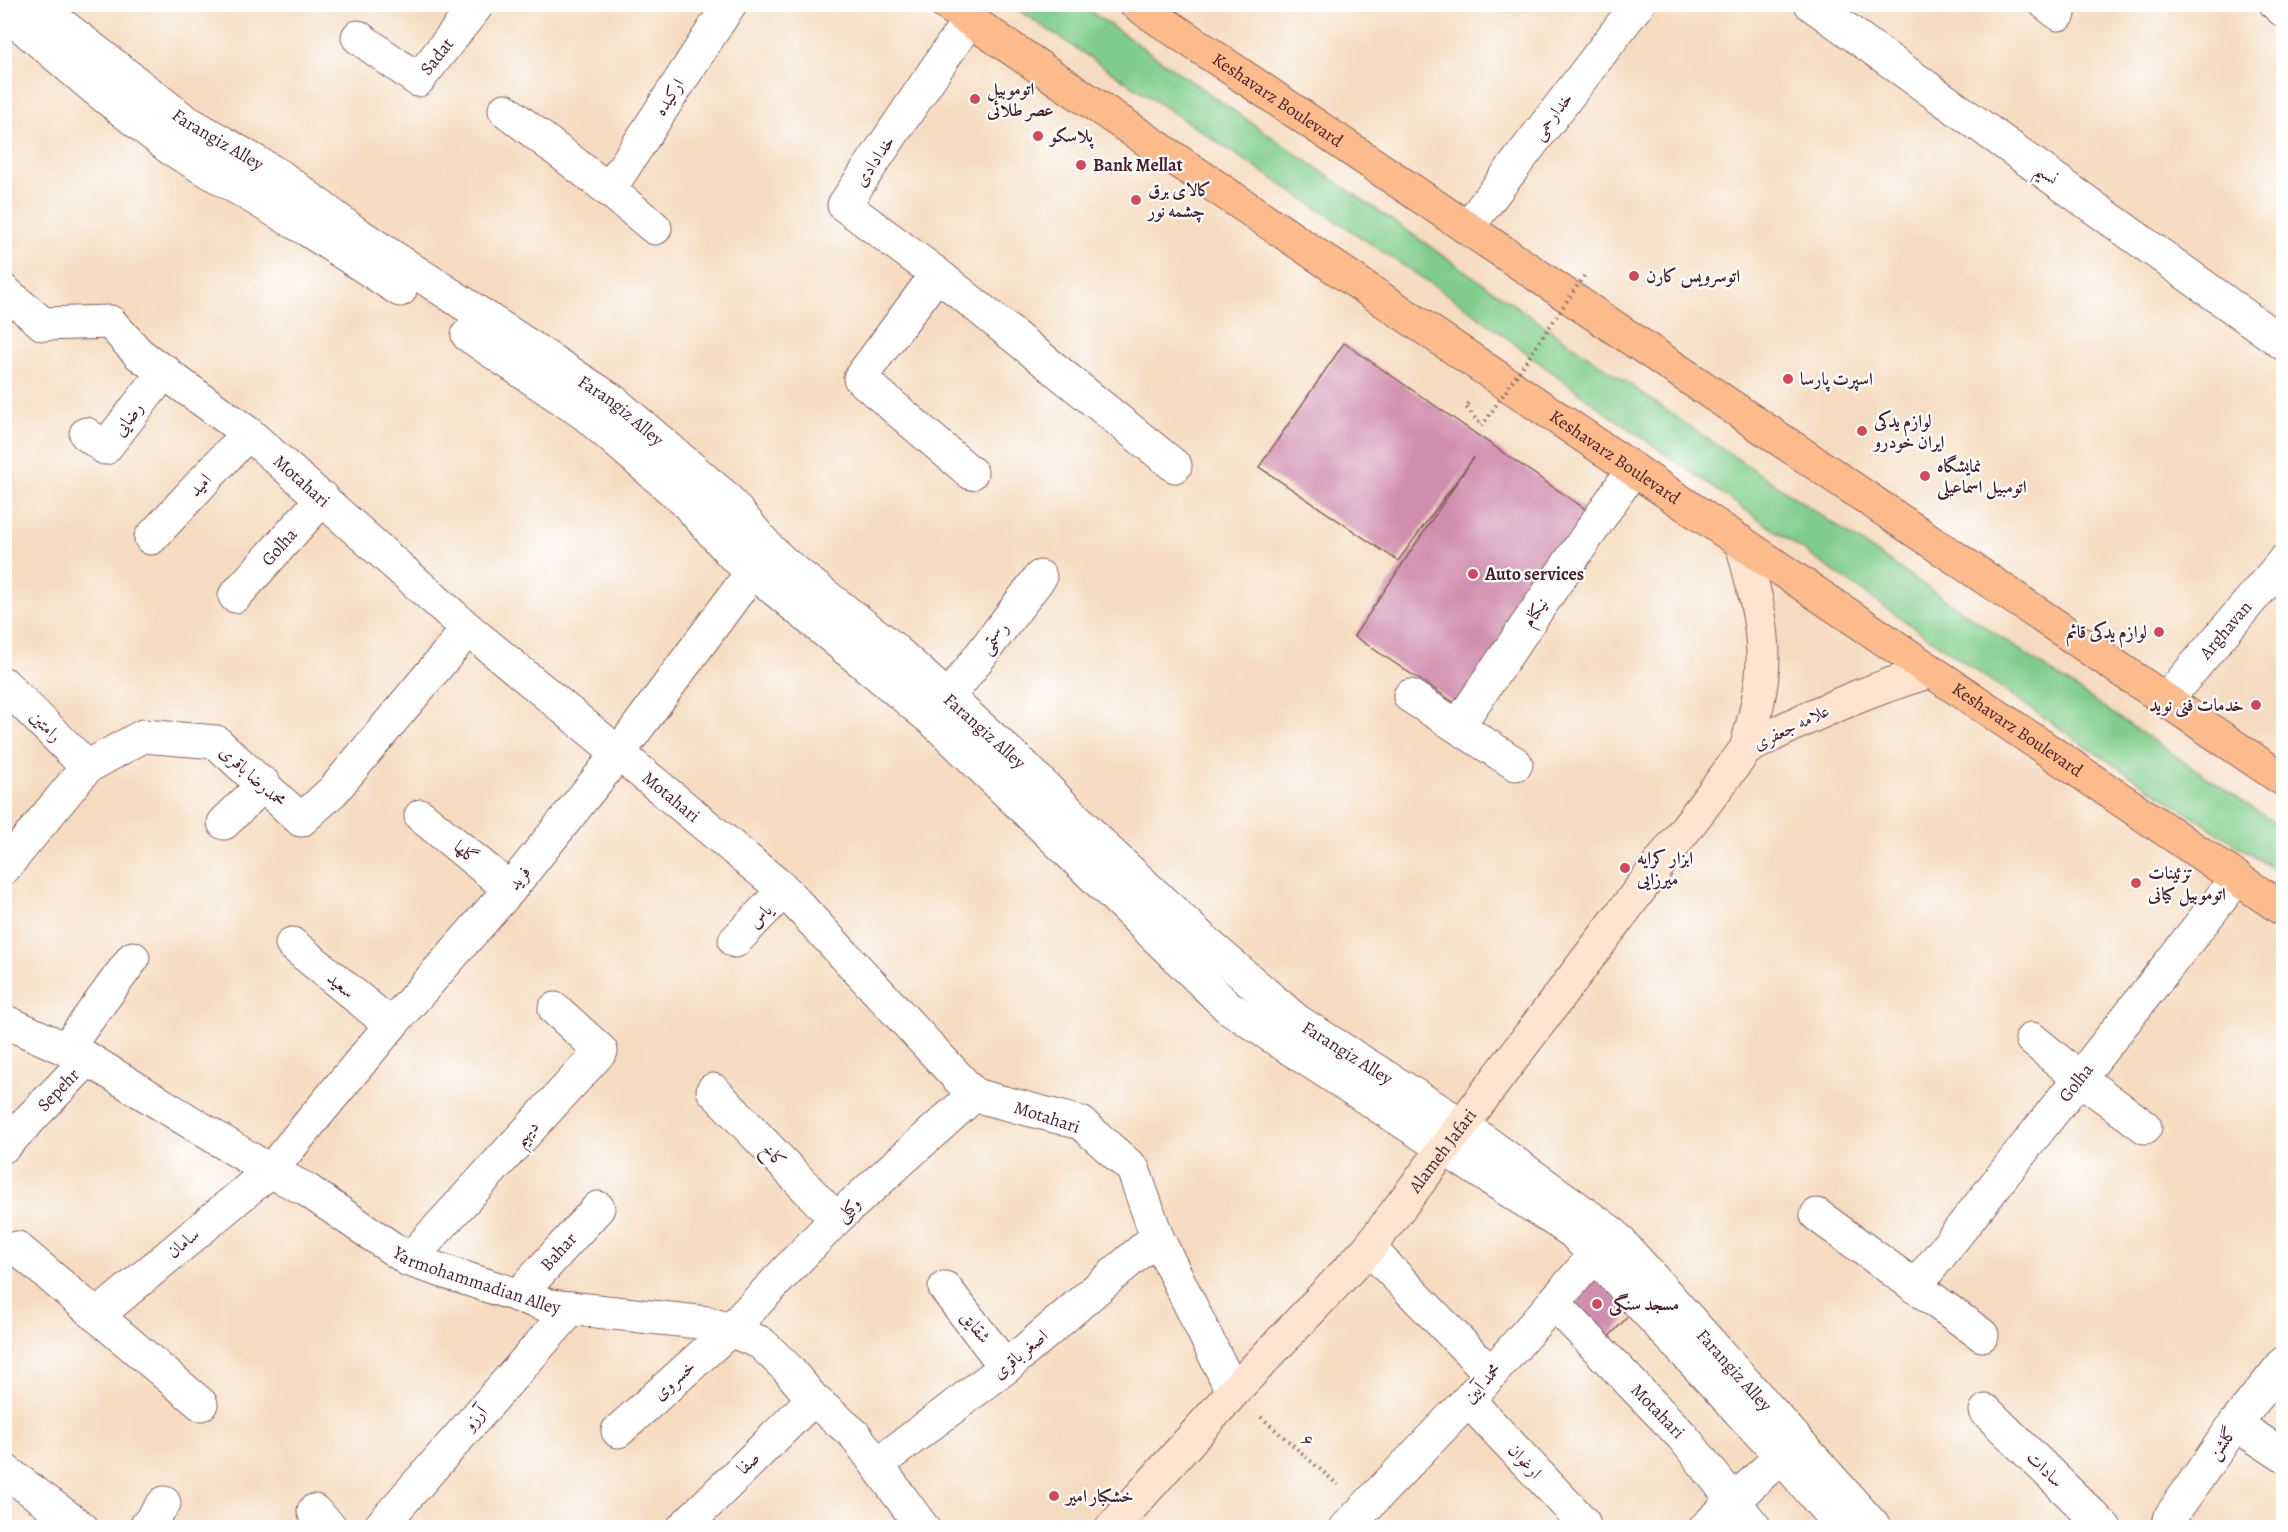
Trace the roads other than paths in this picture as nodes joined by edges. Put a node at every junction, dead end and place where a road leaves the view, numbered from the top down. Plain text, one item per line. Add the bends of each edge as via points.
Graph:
1 (35, 4) edge
2 (478, 4) edge
3 (730, 4) edge
4 (1136, 4) edge
5 (1638, 4) edge
6 (1811, 4) edge
7 (2276, 4) edge
8 (4, 11) edge
9 (2283, 11) edge
10 (958, 12) edge
11 (358, 37) dead end
12 (505, 110) dead end
13 (609, 190) junction
14 (655, 228) dead end
15 (1467, 228) junction
16 (937, 274) junction
17 (4, 291) edge
18 (2283, 344) edge
19 (165, 371) junction
20 (248, 433) junction
21 (86, 434) dead end
22 (1175, 466) dead end
23 (1633, 469) junction
24 (971, 473) dead end
25 (322, 498) junction
26 (151, 538) dead end
27 (1742, 543) junction
28 (2283, 561) edge
29 (752, 572) junction
30 (1040, 577) dead end
31 (235, 596) dead end
32 (468, 629) junction
33 (1931, 671) junction
34 (4, 684) edge
35 (1410, 696) dead end
36 (948, 698) junction
37 (2166, 700) junction
38 (1458, 726) junction
39 (1746, 749) junction
40 (618, 754) junction
41 (1515, 764) dead end
42 (87, 767) junction
43 (2283, 780) edge
44 (264, 784) junction
45 (421, 816) dead end
46 (224, 823) dead end
47 (4, 868) edge
48 (2236, 878) junction
49 (510, 889) junction
50 (784, 890) junction
51 (2283, 910) edge
52 (735, 941) dead end
53 (292, 944) dead end
54 (134, 958) dead end
55 (555, 1009) dead end
56 (4, 1022) edge
57 (390, 1025) junction
58 (2032, 1039) dead end
59 (77, 1054) junction
60 (2079, 1078) junction
61 (713, 1090) dead end
62 (974, 1095) junction
63 (2145, 1127) dead end
64 (1453, 1137) junction
65 (4, 1146) edge
66 (270, 1171) junction
67 (598, 1208) dead end
68 (1817, 1215) dead end
69 (836, 1219) junction
70 (1157, 1237) junction
71 (1604, 1245) junction
72 (17, 1248) dead end
73 (1369, 1248) junction
74 (409, 1260) junction
75 (1915, 1287) junction
76 (945, 1288) dead end
77 (518, 1296) junction
78 (1554, 1303) junction
79 (572, 1308) junction
80 (97, 1316) junction
81 (730, 1330) junction
82 (1982, 1335) dead end
83 (2283, 1363) edge
84 (1006, 1367) junction
85 (1491, 1374) junction
86 (1233, 1392) junction
87 (813, 1399) junction
88 (1468, 1400) junction
89 (201, 1404) dead end
90 (1986, 1412) dead end
91 (2235, 1424) junction
92 (618, 1431) dead end
93 (1780, 1456) junction
94 (2283, 1456) edge
95 (878, 1464) junction
96 (4, 1470) edge
97 (1732, 1499) junction
98 (1356, 1518) edge
99 (1583, 1522) dead end
100 (82, 1527) edge
101 (379, 1527) edge
102 (683, 1527) edge
103 (923, 1527) edge
104 (1112, 1527) edge
105 (1705, 1527) edge
106 (1755, 1527) edge
107 (1842, 1527) edge
108 (1875, 1527) edge
109 (2105, 1527) edge
110 (2168, 1527) edge

1 - 36 street, Farangiz Alley via 184,120 280,176 353,231 613,401 725,497 785,564 889,645
2 - 11 street, Sadat via 418,80
3 - 13 street, ارکیده
4 - 15 main road, Keshavarz Boulevard
5 - 15 street, خدارحمی
6 - 18 street, نسیم
7 - 9 street
8 - 29 street via 170,148 309,230 585,414 685,501
10 - 16 street, خدادادی via 844,205
10 - 23 main road, Keshavarz Boulevard
12 - 13 street
13 - 14 street
15 - 37 main road, Keshavarz Boulevard
16 - 22 street, خدادادی
16 - 24 street via 860,378
17 - 19 street, Motahari via 43,324 110,322 139,354
19 - 20 street, Motahari
19 - 21 street, رضایی via 105,448
20 - 25 street, Motahari
20 - 26 street, امید
23 - 27 main road, Keshavarz Boulevard
23 - 38 street, نیکنام
25 - 31 street, Golha
25 - 32 street, Motahari
27 - 33 main road, Keshavarz Boulevard
27 - 39 main road, علامه جعفری via 1761,620 1763,659
28 - 37 street, Arghavan
29 - 40 street, فرید
29 - 64 street via 935,722 1227,1006
30 - 36 street, رستمی
32 - 40 street, Motahari
32 - 44 street, محمدرضا باقری via 333,791 301,820
33 - 39 main road, علامه جعفری via 1798,720
33 - 48 main road, Keshavarz Boulevard
34 - 42 street, رامتین
35 - 38 street
36 - 64 street, Farangiz Alley via 1210,946 1297,1021
37 - 43 main road, Keshavarz Boulevard
38 - 41 street
39 - 64 main road, Alameh Jafari
40 - 49 street, فرید
40 - 50 street, Motahari
42 - 44 street, محمدرضا باقری via 143,736 216,742
42 - 47 street, محمدرضا باقری
44 - 46 street
45 - 49 street, گلها
48 - 51 main road, Keshavarz Boulevard
48 - 60 street, Golha
49 - 57 street, فرید
50 - 52 street, یاس
50 - 62 street, Motahari
53 - 57 street, سعید
54 - 59 street, Sepehr
55 - 74 street, دیهیم via 601,1051
56 - 59 street, Yarmohammadian Alley
57 - 66 street, فرید
58 - 60 street
59 - 65 street, Sepehr
59 - 66 street, Yarmohammadian Alley
60 - 63 street
60 - 75 street, Golha
61 - 69 street, کاخ
62 - 69 street, وکیلی
62 - 70 street, Motahari via 1081,1123 1133,1169
64 - 71 street via 1573,1232
64 - 73 main road, Alameh Jafari
66 - 74 street, Yarmohammadian Alley via 307,1191
66 - 80 street, سامان
67 - 77 street, Bahar
68 - 75 street
69 - 81 street, وکیلی
70 - 84 street, اصغر باقری
70 - 86 street, Motahari
71 - 78 street, محمد آیین
71 - 93 street
71 - 108 street, Farangiz Alley
72 - 80 street
73 - 85 street
73 - 86 main road, Alameh Jafari
74 - 77 street, Yarmohammadian Alley
75 - 82 street
76 - 84 street, شقایق
77 - 79 street, Yarmohammadian Alley
78 - 85 street, محمد آیین
78 - 97 street, Motahari via 1683,1437
79 - 81 street, Yarmohammadian Alley via 707,1323
79 - 101 street, آرزو
80 - 89 street
81 - 87 street, Yarmohammadian Alley via 761,1343
81 - 92 street, خسروی
83 - 91 street, گلشن
84 - 95 street, اصغر باقری
85 - 88 street, محمد آیین
86 - 104 main road, Alameh Jafari
87 - 95 street, Yarmohammadian Alley via 855,1435
87 - 102 street, صفا
88 - 98 street, محمد آیین
88 - 99 street, ارغوان
90 - 109 street, سادات
91 - 94 street
91 - 110 street, گلشن via 2171,1516
93 - 97 street
93 - 107 street
95 - 103 street, Yarmohammadian Alley
96 - 100 street
97 - 105 street
97 - 106 street, Motahari

